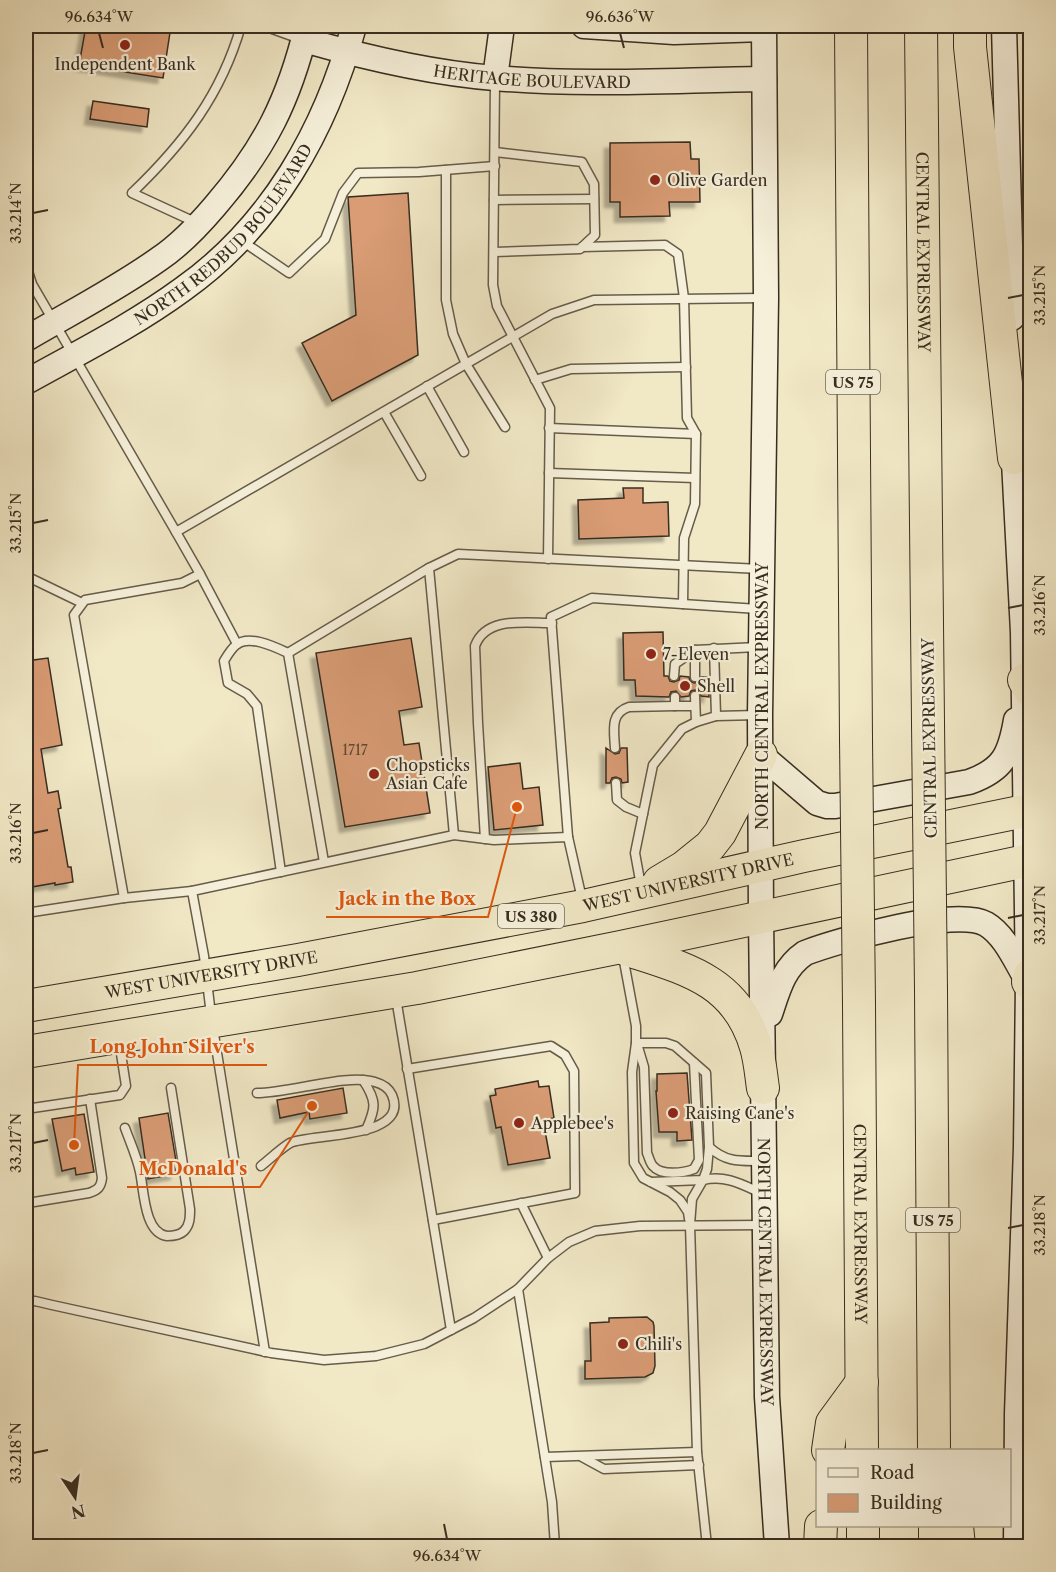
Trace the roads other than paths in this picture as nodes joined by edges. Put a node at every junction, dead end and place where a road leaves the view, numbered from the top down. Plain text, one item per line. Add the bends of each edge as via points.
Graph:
1 (241, 26) edge
2 (264, 26) edge
3 (354, 26) edge
4 (501, 26) edge
5 (584, 26) edge
6 (851, 26) edge
7 (921, 26) edge
8 (970, 26) edge
9 (1004, 26) edge
10 (764, 27) edge
11 (306, 33) edge
12 (346, 53) junction
13 (495, 78) junction
14 (764, 79) junction
15 (495, 152) junction
16 (495, 166) junction
17 (446, 170) junction
18 (594, 199) junction
19 (494, 200) junction
20 (200, 224) junction
21 (239, 239) junction
22 (582, 247) junction
23 (494, 252) junction
24 (26, 265) edge
25 (684, 298) junction
26 (766, 298) junction
27 (1021, 302) edge
28 (55, 322) junction
29 (513, 337) junction
30 (26, 339) edge
31 (74, 355) junction
32 (466, 364) junction
33 (686, 367) junction
34 (535, 380) junction
35 (26, 382) edge
36 (427, 386) junction
37 (384, 412) junction
38 (505, 427) dead end
39 (549, 428) junction
40 (696, 434) junction
41 (465, 452) dead end
42 (1014, 458) junction
43 (549, 473) junction
44 (421, 476) dead end
45 (695, 478) junction
46 (176, 532) junction
47 (1025, 546) edge
48 (548, 559) junction
49 (684, 565) junction
50 (429, 568) junction
51 (762, 569) junction
52 (200, 574) junction
53 (26, 576) edge
54 (82, 603) junction
55 (683, 604) junction
56 (762, 610) junction
57 (552, 623) junction
58 (1027, 631) edge
59 (237, 644) junction
60 (761, 646) junction
61 (714, 648) junction
62 (695, 650) junction
63 (288, 653) junction
64 (674, 676) dead end
65 (695, 677) dead end
66 (1027, 685) edge
67 (695, 696) dead end
68 (695, 706) junction
69 (760, 715) junction
70 (716, 716) junction
71 (696, 722) junction
72 (615, 748) dead end
73 (761, 755) junction
74 (616, 783) dead end
75 (1028, 811) edge
76 (643, 814) junction
77 (454, 835) junction
78 (568, 837) junction
79 (485, 839) junction
80 (1028, 860) edge
81 (324, 862) junction
82 (762, 866) junction
83 (280, 872) junction
84 (192, 891) junction
85 (642, 892) junction
86 (124, 898) junction
87 (583, 906) junction
88 (26, 913) edge
89 (761, 917) junction
90 (621, 947) junction
91 (206, 976) junction
92 (1029, 979) edge
93 (395, 992) junction
94 (26, 1006) edge
95 (1029, 1021) edge
96 (212, 1023) junction
97 (763, 1035) junction
98 (118, 1038) junction
99 (636, 1043) junction
100 (26, 1052) edge
101 (694, 1063) junction
102 (407, 1070) junction
103 (363, 1080) junction
104 (171, 1088) dead end
105 (764, 1088) junction
106 (257, 1093) dead end
107 (90, 1099) junction
108 (26, 1109) edge
109 (125, 1128) dead end
110 (366, 1130) junction
111 (1028, 1147) edge
112 (709, 1148) junction
113 (764, 1161) junction
114 (261, 1166) dead end
115 (703, 1180) junction
116 (650, 1182) junction
117 (766, 1195) junction
118 (34, 1202) dead end
119 (521, 1203) junction
120 (433, 1220) junction
121 (690, 1225) junction
122 (765, 1225) junction
123 (933, 1247) junction
124 (548, 1258) junction
125 (518, 1289) junction
126 (1025, 1296) edge
127 (26, 1302) edge
128 (451, 1330) junction
129 (265, 1352) junction
130 (862, 1382) junction
131 (828, 1449) edge
132 (862, 1449) edge
133 (934, 1449) edge
134 (950, 1449) edge
135 (698, 1452) junction
136 (580, 1456) junction
137 (545, 1457) junction
138 (699, 1465) junction
139 (821, 1527) edge
140 (863, 1527) edge
141 (935, 1527) edge
142 (957, 1527) edge
143 (555, 1546) edge
144 (707, 1546) edge
145 (777, 1546) edge
146 (820, 1546) edge
147 (863, 1546) edge
148 (935, 1546) edge
149 (958, 1546) edge
150 (1016, 1546) edge

1 - 20 lane via 229,64 204,111 187,136 132,193
2 - 11 lane
3 - 12 main road, NORTH REDBUD BOULEVARD
4 - 13 main road
5 - 10 main road via 674,32
6 - 130 highway, CENTRAL EXPRESSWAY / US 75, bridge
7 - 123 highway, CENTRAL EXPRESSWAY / US 75, bridge
8 - 42 highway
9 - 27 main road
10 - 14 main road, NORTH CENTRAL EXPRESSWAY
11 - 12 main road, HERITAGE BOULEVARD
11 - 20 main road, NORTH REDBUD BOULEVARD via 270,130 244,170
12 - 13 main road, HERITAGE BOULEVARD via 435,71
12 - 21 main road, NORTH REDBUD BOULEVARD via 301,159 275,198
13 - 14 main road, HERITAGE BOULEVARD
13 - 15 lane
14 - 26 main road, NORTH CENTRAL EXPRESSWAY
15 - 16 lane
15 - 18 lane via 582,162 594,184
16 - 17 lane
16 - 19 lane
17 - 21 lane via 358,173 343,194 325,239 289,273
17 - 32 lane via 446,300 453,334
18 - 19 lane
18 - 22 lane via 595,236
19 - 23 lane
20 - 28 main road, NORTH REDBUD BOULEVARD via 160,259
21 - 31 main road, NORTH REDBUD BOULEVARD via 183,290
22 - 23 lane
22 - 25 lane via 665,245 678,254
23 - 29 lane via 497,306
24 - 28 lane via 32,284
25 - 26 lane
25 - 29 lane via 594,300 552,314
25 - 33 lane
26 - 51 main road, NORTH CENTRAL EXPRESSWAY
27 - 42 main road
28 - 30 main road, NORTH REDBUD BOULEVARD
28 - 31 lane
29 - 32 lane
29 - 34 lane
31 - 35 main road, NORTH REDBUD BOULEVARD
31 - 46 lane
32 - 36 lane
32 - 38 lane
33 - 34 lane via 571,369
33 - 40 lane via 687,418
34 - 39 lane via 550,408
36 - 37 lane
36 - 41 lane
37 - 44 lane
37 - 46 lane
39 - 40 lane
39 - 43 lane
40 - 45 lane
42 - 47 main road
43 - 45 lane
43 - 48 lane
45 - 49 lane via 695,504 684,538
46 - 52 lane
47 - 58 main road
48 - 49 lane
48 - 50 lane via 458,554
49 - 51 lane
49 - 55 lane
50 - 63 lane
50 - 77 lane
51 - 56 main road, NORTH CENTRAL EXPRESSWAY
52 - 54 lane via 182,583
52 - 59 lane
53 - 54 lane
54 - 86 lane via 74,615
55 - 56 lane
55 - 57 lane via 592,598 552,617
56 - 60 main road, NORTH CENTRAL EXPRESSWAY
57 - 78 lane
57 - 79 lane via 493,626 479,637 475,646
58 - 66 main road
59 - 63 lane via 250,641
59 - 83 lane via 224,661 228,683 247,694 257,706
60 - 61 lane
60 - 69 main road, NORTH CENTRAL EXPRESSWAY
61 - 62 lane
61 - 70 lane
62 - 64 lane via 675,664
62 - 65 lane
63 - 81 lane
66 - 73 main road via 1006,757 983,777 969,782 827,806 809,797
66 - 75 main road
67 - 68 lane
68 - 71 lane
68 - 72 lane via 675,701 622,709 614,721
69 - 70 lane
69 - 73 main road, NORTH CENTRAL EXPRESSWAY
70 - 71 lane
71 - 76 lane via 682,729 653,765
73 - 82 main road, NORTH CENTRAL EXPRESSWAY
73 - 85 highway via 710,846
74 - 76 lane via 617,800
75 - 80 main road
75 - 82 highway, WEST UNIVERSITY DRIVE / US 380
76 - 85 lane via 635,853
77 - 79 lane
77 - 81 lane
78 - 79 lane
78 - 87 lane
80 - 89 highway
80 - 92 main road
81 - 83 lane
82 - 85 highway, WEST UNIVERSITY DRIVE / US 380
82 - 89 main road, NORTH CENTRAL EXPRESSWAY
83 - 84 lane
84 - 86 lane
84 - 91 lane
85 - 87 highway, WEST UNIVERSITY DRIVE / US 380
86 - 88 lane
87 - 91 highway, WEST UNIVERSITY DRIVE / US 380
89 - 90 highway
89 - 97 main road, NORTH CENTRAL EXPRESSWAY
90 - 93 highway
90 - 99 lane
90 - 105 highway via 715,984 750,1030
91 - 94 highway, WEST UNIVERSITY DRIVE / US 380
91 - 96 lane
92 - 95 main road
92 - 97 main road via 1004,942 984,923 941,919 805,953 795,960 779,985
93 - 96 highway
93 - 102 lane
95 - 111 main road
96 - 98 highway
96 - 129 lane
97 - 105 main road, NORTH CENTRAL EXPRESSWAY
98 - 100 highway
98 - 107 lane via 126,1086 120,1095
99 - 101 lane via 675,1046
99 - 101 lane via 644,1067 647,1153 652,1166 659,1171 687,1172 699,1160
99 - 116 lane via 632,1072 634,1163
101 - 112 lane via 706,1073
102 - 119 lane via 551,1046 565,1055 574,1071 575,1193
102 - 120 lane
103 - 106 lane
103 - 110 lane via 374,1102
103 - 110 lane via 382,1084 395,1102 386,1121
104 - 109 lane via 190,1209 190,1221 176,1236 158,1233 150,1222 140,1170
105 - 113 main road, NORTH CENTRAL EXPRESSWAY
107 - 108 lane
107 - 118 lane via 101,1186 96,1191
110 - 114 lane via 291,1143
111 - 126 main road
112 - 113 lane via 729,1160
112 - 115 lane
113 - 117 main road, NORTH CENTRAL EXPRESSWAY
115 - 116 lane
115 - 117 lane via 732,1179
115 - 121 lane via 692,1199
116 - 121 lane via 680,1200
117 - 122 main road, NORTH CENTRAL EXPRESSWAY
119 - 120 lane
119 - 124 lane
120 - 128 lane
121 - 122 lane
121 - 124 lane via 595,1231 569,1242
121 - 135 lane
122 - 145 main road, NORTH CENTRAL EXPRESSWAY via 767,1397
123 - 133 highway, CENTRAL EXPRESSWAY / US 75
123 - 134 highway
124 - 125 lane
125 - 128 lane
125 - 137 lane
126 - 150 main road
127 - 129 lane via 36,1301
128 - 129 lane via 424,1344 376,1356 324,1360
130 - 131 highway via 832,1423
130 - 132 highway, CENTRAL EXPRESSWAY / US 75
135 - 136 lane
135 - 138 lane
136 - 137 lane
136 - 138 lane via 604,1469
137 - 143 lane
138 - 144 lane
139 - 146 highway
140 - 147 highway
141 - 148 highway
142 - 149 highway

